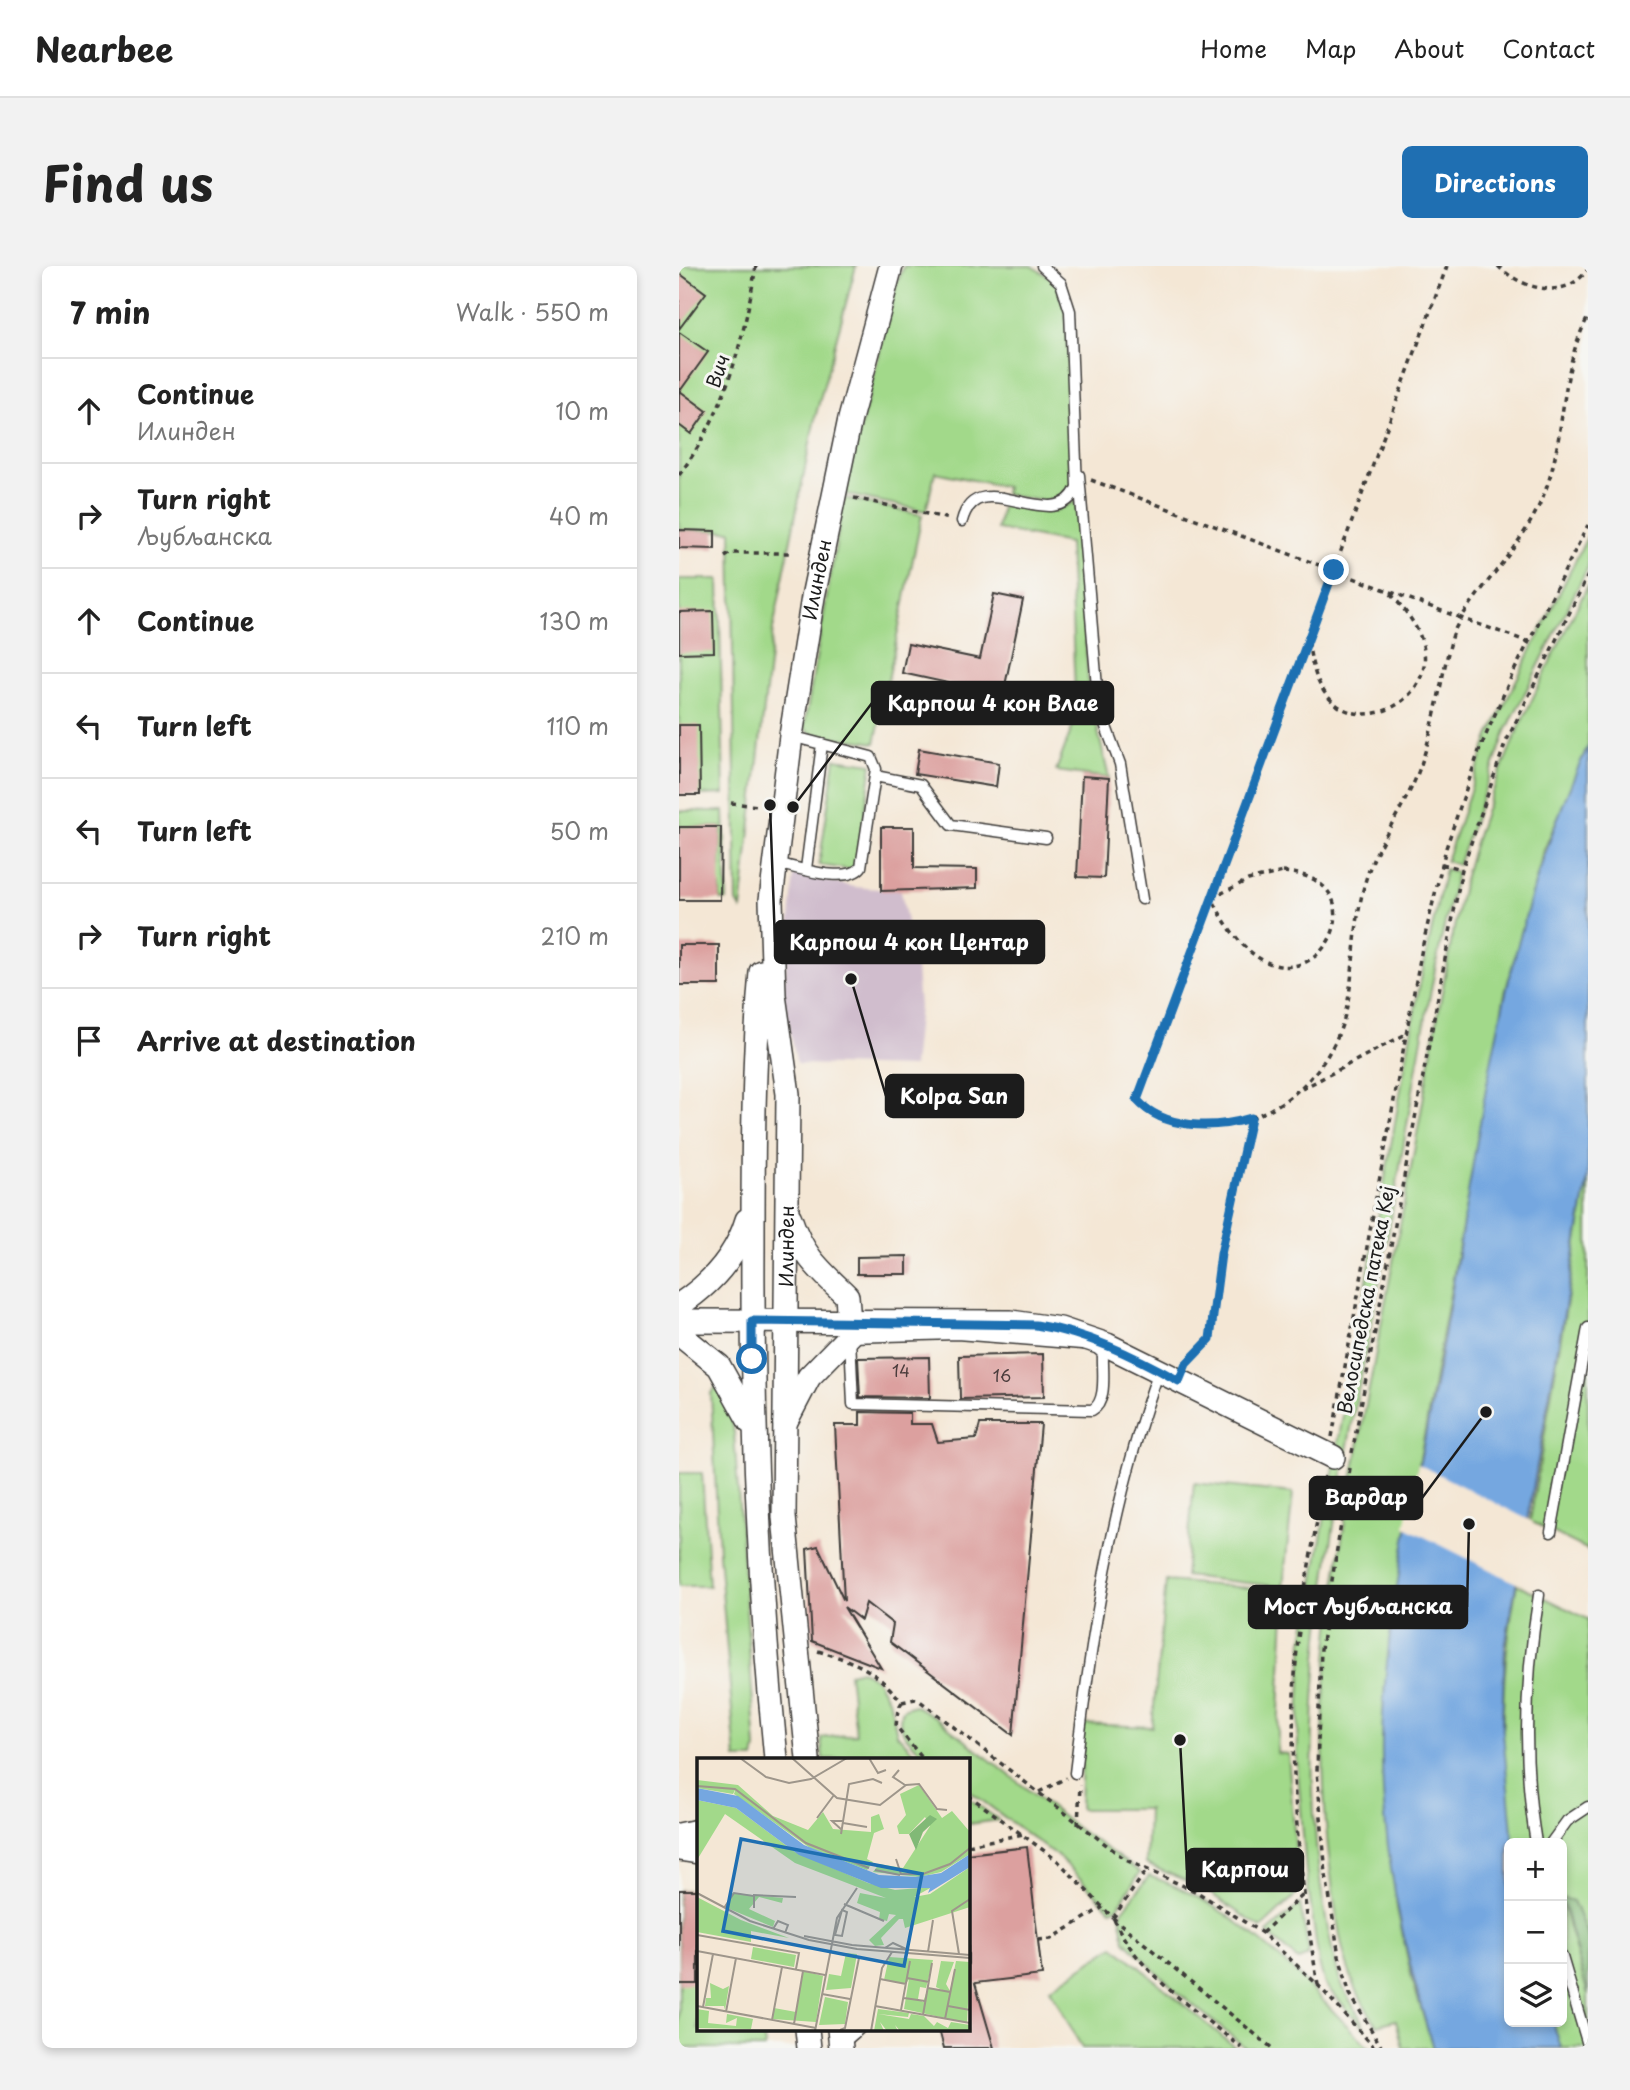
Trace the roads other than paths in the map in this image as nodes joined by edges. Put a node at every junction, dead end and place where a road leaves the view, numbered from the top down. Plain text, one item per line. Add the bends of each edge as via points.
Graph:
1 (891, 266) edge
2 (1042, 266) edge
3 (1079, 475) junction
4 (962, 522) road end
5 (791, 736) junction
6 (822, 744) junction
7 (874, 776) junction
8 (1047, 838) dead end
9 (775, 863) junction
10 (806, 869) junction
11 (1142, 899) dead end
12 (771, 900) junction
13 (753, 1193) junction
14 (787, 1209) junction
15 (679, 1305) edge
16 (679, 1321) edge
17 (752, 1321) junction
18 (785, 1321) junction
19 (1588, 1328) edge
20 (850, 1330) junction
21 (679, 1334) edge
22 (1169, 1376) junction
23 (783, 1426) junction
24 (753, 1430) junction
25 (1331, 1455) road end
26 (1551, 1532) dead end
27 (1539, 1595) dead end
28 (774, 1754) edge
29 (808, 1758) edge
30 (1075, 1773) road end
31 (1588, 1807) edge
32 (697, 1831) edge
33 (679, 1835) edge
34 (1535, 1838) edge
35 (1555, 1838) edge
36 (679, 1849) edge
37 (697, 1852) edge
38 (1564, 1964) edge
39 (807, 2030) edge
40 (857, 2030) edge
41 (840, 2041) edge
42 (1588, 2045) edge
43 (809, 2048) edge

1 - 5 street, Илинден via 834,494
2 - 3 lane via 1061,283 1070,311
3 - 4 lane via 1074,496 1065,504 1048,506 986,496 969,505
3 - 11 lane via 1097,687 1120,764
5 - 6 lane
5 - 9 street, Илинден
6 - 7 lane via 871,757 876,765
6 - 10 lane
7 - 8 lane via 921,785 951,825
7 - 10 lane via 861,867 842,876
9 - 10 lane
9 - 12 street, Илинден
12 - 13 street, Илинден via 760,982
12 - 14 street, Илинден via 774,995 788,1094
13 - 15 street via 735,1251 709,1281
13 - 17 street, Илинден
14 - 18 street, Илинден
14 - 20 street via 805,1253 847,1296
16 - 17 street
17 - 18 street
17 - 24 street, Илинден
18 - 20 street
18 - 23 street, Илинден
19 - 26 lane
20 - 20 lane via 1094,1345 1103,1354 1101,1400 1092,1410 857,1406 853,1404
20 - 22 street via 1011,1322 1045,1326 1107,1345
20 - 23 street via 809,1377
21 - 24 street via 719,1366
22 - 25 street
22 - 30 lane via 1134,1446 1117,1508
23 - 29 street, Илинден via 784,1517
24 - 28 street, Илинден
27 - 34 lane via 1525,1744
31 - 35 lane via 1567,1821
32 - 33 street
36 - 37 street
38 - 42 lane
39 - 43 street
40 - 41 lane

